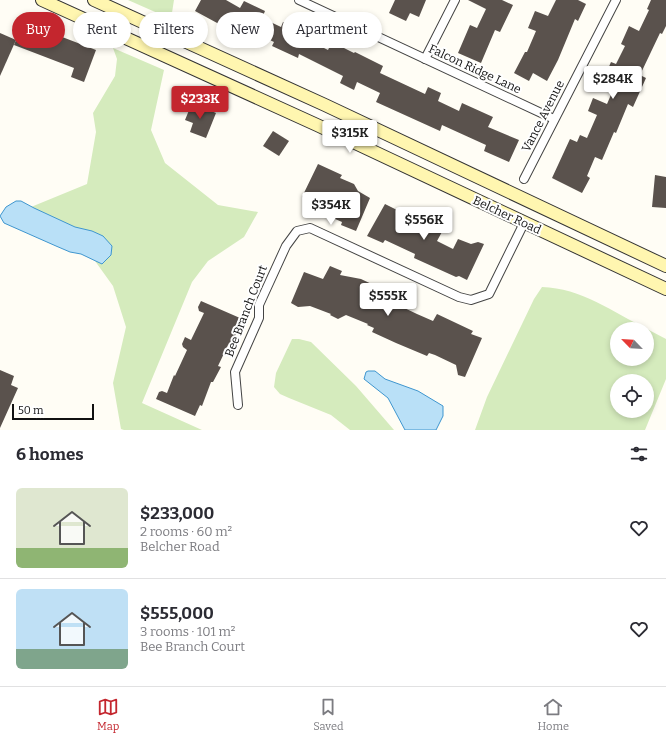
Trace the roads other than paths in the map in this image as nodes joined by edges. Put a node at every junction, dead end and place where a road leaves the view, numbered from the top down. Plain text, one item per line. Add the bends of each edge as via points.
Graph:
1 (42, 0) edge
2 (94, 0) edge
3 (455, 0) edge
4 (616, 0) edge
5 (305, 1) edge
6 (425, 59) junction
7 (554, 119) junction
8 (524, 179) dead end
9 (524, 222) junction
10 (666, 266) edge
11 (666, 289) edge
12 (238, 405) dead end

1 - 9 main road, Belcher Road
2 - 10 main road, Belcher Road via 325,105
3 - 6 street
4 - 7 street, Vance Avenue
5 - 6 street, Falcon Ridge Lane
6 - 7 street, Falcon Ridge Lane
7 - 8 street, Vance Avenue
9 - 11 main road, Belcher Road
9 - 12 street, Bee Branch Court via 489,294 471,300 459,297 310,228 297,231 286,246 262,298 259,318 235,372

